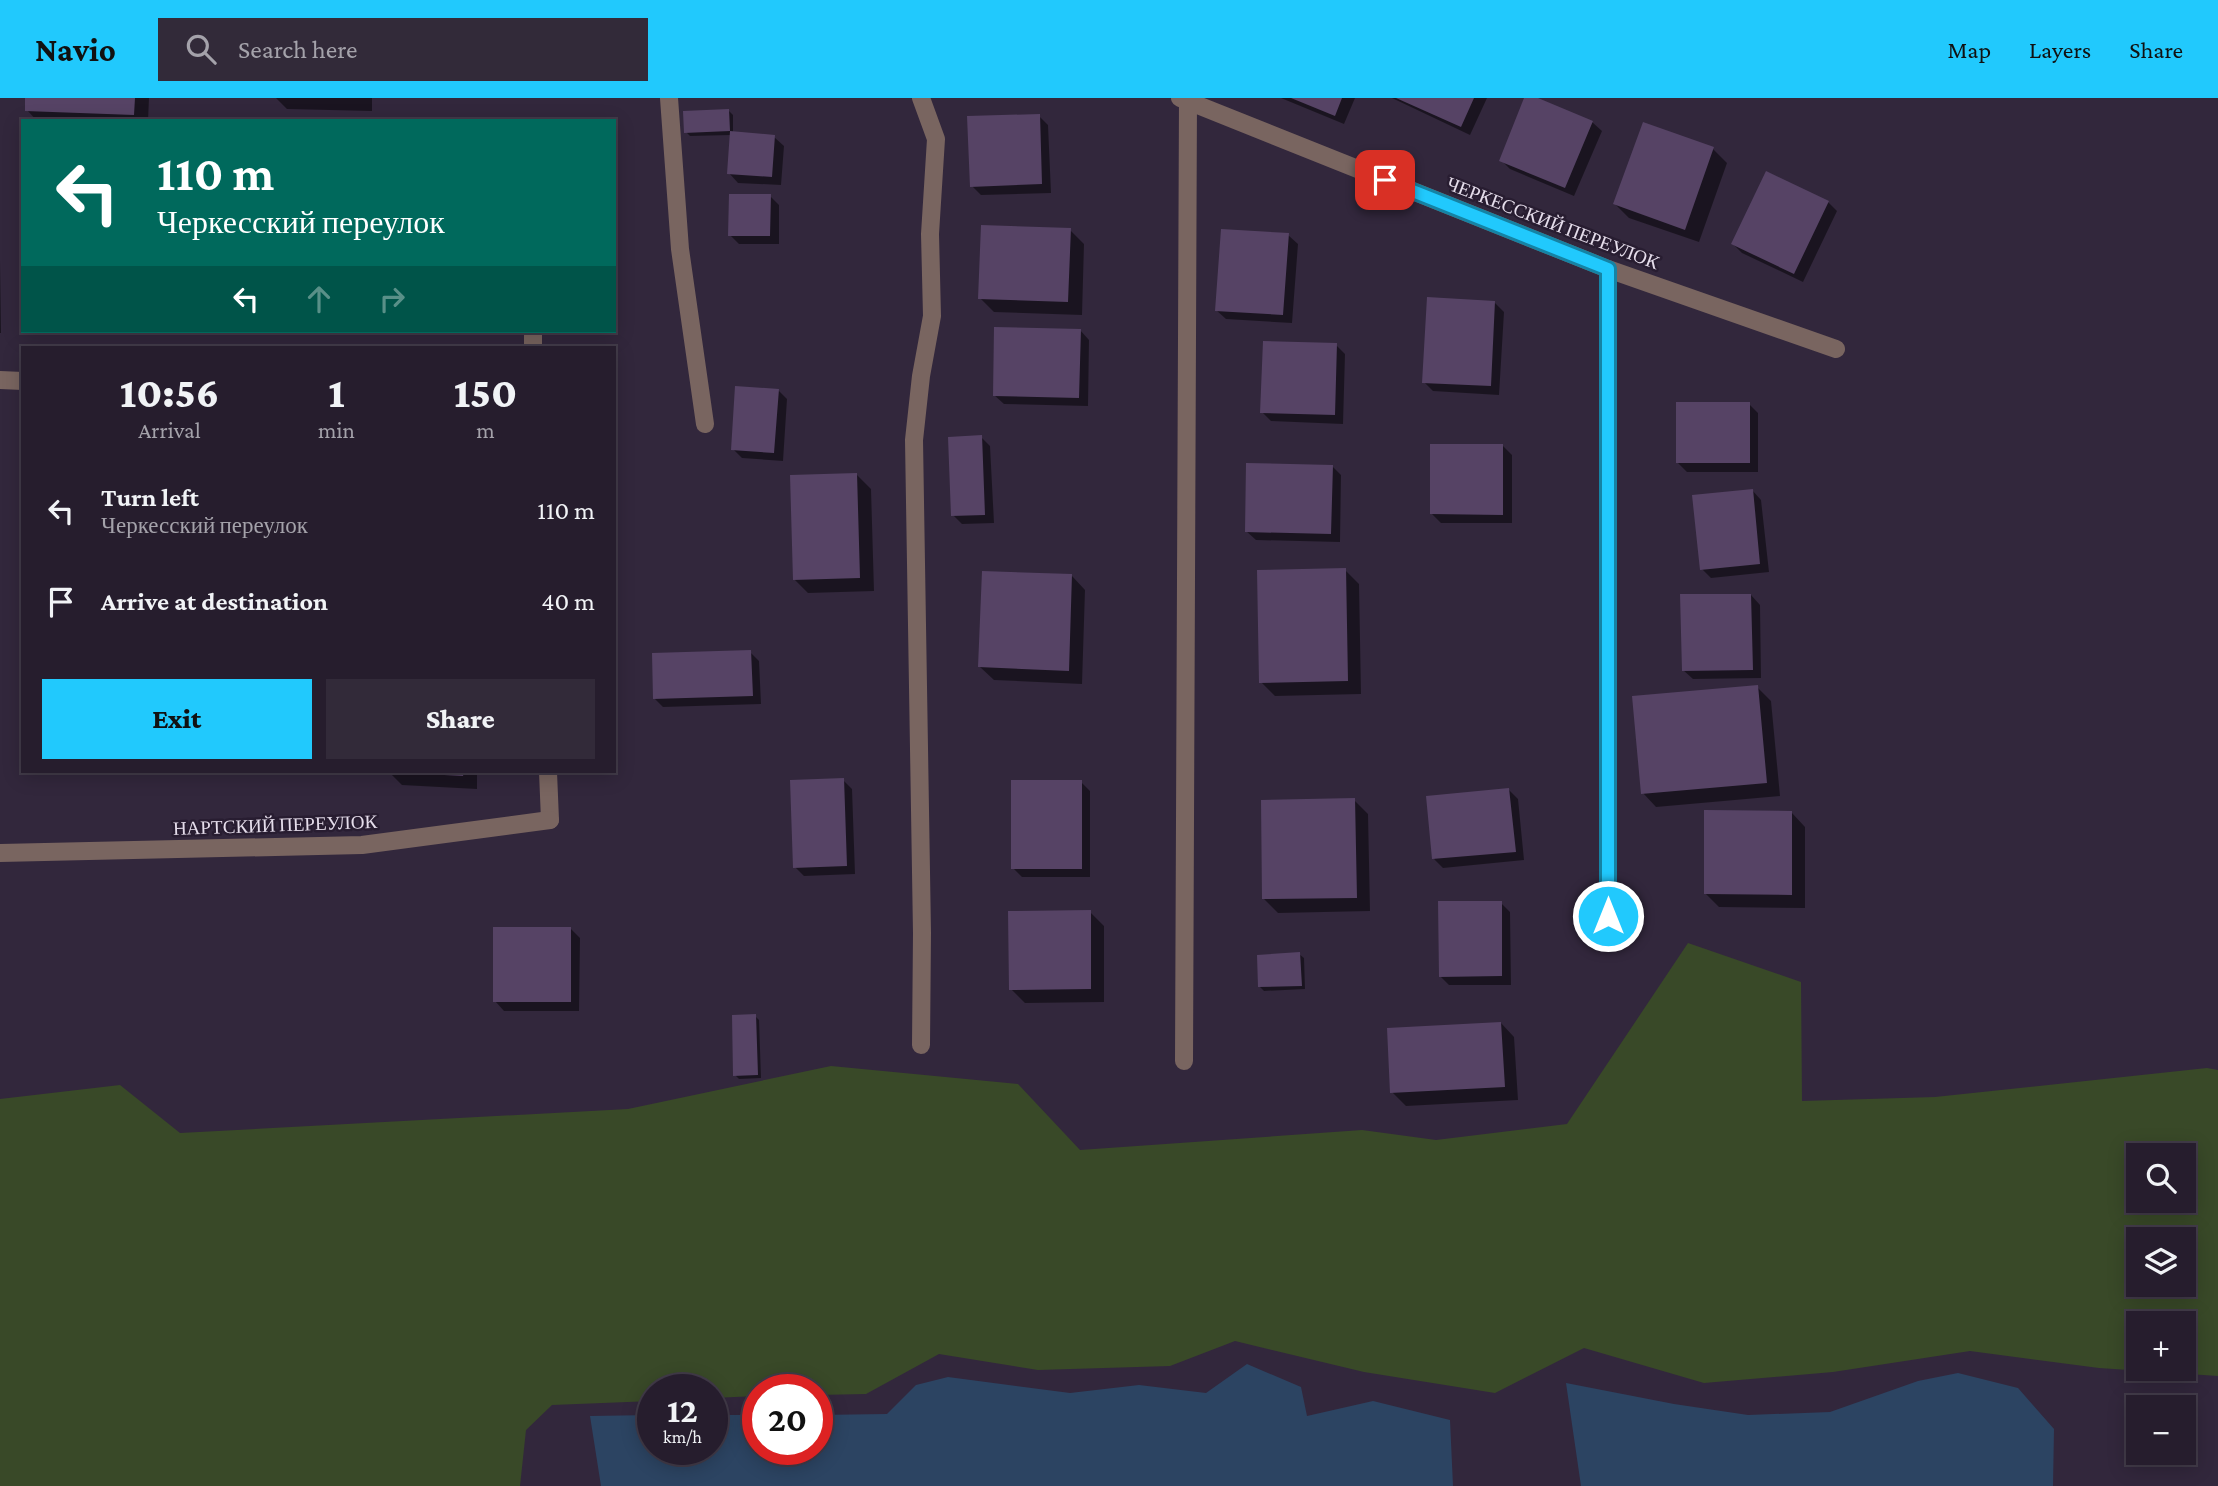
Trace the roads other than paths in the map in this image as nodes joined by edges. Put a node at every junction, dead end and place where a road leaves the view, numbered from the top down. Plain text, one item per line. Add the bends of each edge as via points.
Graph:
1 (669, 98) edge
2 (921, 98) edge
3 (1185, 99) edge
4 (1608, 269) junction
5 (1836, 349) dead end
6 (0, 380) edge
7 (21, 381) edge
8 (705, 424) dead end
9 (548, 773) edge
10 (0, 853) edge
11 (1608, 916) dead end
12 (921, 1045) dead end
13 (1184, 1061) dead end

1 - 8 street via 680,249
2 - 12 street via 936,139 930,234 932,316 914,440
3 - 4 street, ЧЕРКЕССКИЙ ПЕРЕУЛОК
3 - 13 street
4 - 5 street, ЧЕРКЕССКИЙ ПЕРЕУЛОК
4 - 11 street
6 - 7 street
9 - 10 street, НАРТСКИЙ ПЕРЕУЛОК via 550,820 362,845

